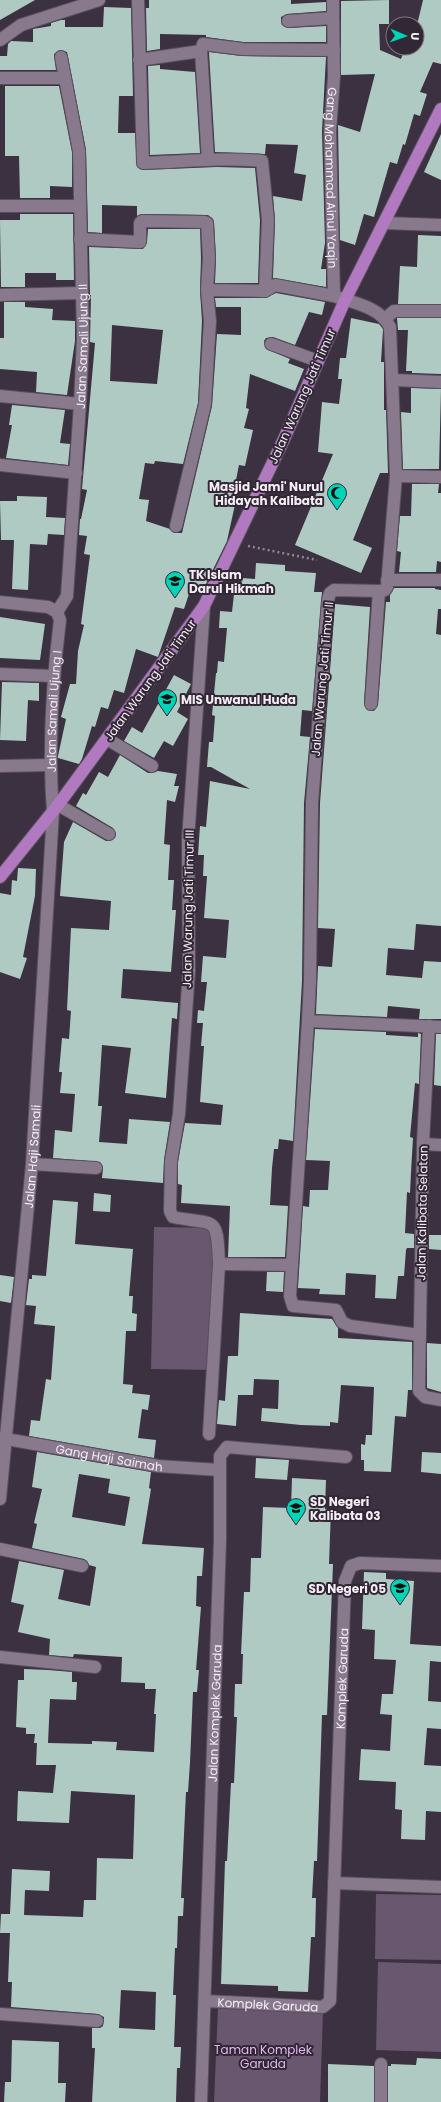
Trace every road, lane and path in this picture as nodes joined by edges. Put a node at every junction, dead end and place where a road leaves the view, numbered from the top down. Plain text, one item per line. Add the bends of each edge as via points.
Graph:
1 (99, 0) edge
2 (138, 0) edge
3 (333, 0) edge
4 (333, 18) junction
5 (288, 21) dead end
6 (0, 40) edge
7 (334, 50) junction
8 (201, 51) junction
9 (61, 57) dead end
10 (139, 60) junction
11 (0, 78) edge
12 (65, 78) junction
13 (441, 109) edge
14 (208, 160) junction
15 (0, 206) edge
16 (80, 206) junction
17 (384, 223) junction
18 (441, 225) edge
19 (80, 239) junction
20 (207, 290) junction
21 (265, 291) junction
22 (81, 293) junction
23 (0, 295) edge
24 (339, 298) junction
25 (441, 311) edge
26 (386, 318) junction
27 (271, 344) dead end
28 (318, 361) junction
29 (394, 380) junction
30 (441, 382) edge
31 (0, 396) edge
32 (80, 404) junction
33 (0, 465) edge
34 (76, 473) junction
35 (396, 476) junction
36 (441, 477) edge
37 (176, 526) dead end
38 (236, 544) junction
39 (316, 560) dead end
40 (387, 580) junction
41 (441, 580) edge
42 (379, 591) junction
43 (0, 602) edge
44 (204, 606) junction
45 (57, 612) junction
46 (0, 674) edge
47 (53, 676) junction
48 (371, 704) dead end
49 (106, 739) junction
50 (50, 765) junction
51 (0, 766) edge
52 (152, 766) dead end
53 (55, 808) junction
54 (109, 834) dead end
55 (0, 877) edge
56 (308, 1021) junction
57 (429, 1026) junction
58 (441, 1027) edge
59 (423, 1144) junction
60 (441, 1145) edge
61 (32, 1164) junction
62 (96, 1168) dead end
63 (219, 1264) junction
64 (292, 1265) junction
65 (420, 1335) junction
66 (6, 1383) edge
67 (441, 1400) edge
68 (209, 1434) dead end
69 (4, 1438) edge
70 (346, 1457) dead end
71 (219, 1470) junction
72 (0, 1499) edge
73 (0, 1549) edge
74 (82, 1566) dead end
75 (441, 1566) edge
76 (0, 1657) edge
77 (95, 1666) dead end
78 (334, 1883) junction
79 (441, 1887) edge
80 (205, 2001) junction
81 (0, 2014) edge
82 (97, 2021) dead end
83 (381, 2064) dead end
84 (201, 2102) edge
85 (381, 2102) edge

1 - 6 street via 21,26
2 - 10 street
3 - 4 street, Gang Mohammad Ainul Yaqin
4 - 5 street
4 - 7 street, Gang Mohammad Ainul Yaqin
7 - 8 street via 242,49 203,44
7 - 24 street, Gang Mohammad Ainul Yaqin via 330,132
8 - 10 street
8 - 14 street
9 - 12 street, Jalan Samali Ujung II
10 - 14 street via 143,163
11 - 12 street
12 - 16 street, Jalan Samali Ujung II via 79,151
13 - 17 main road, Jalan Warung Jati Timur
14 - 21 street via 245,159 263,163 268,220
15 - 16 street
16 - 19 street, Jalan Samali Ujung II
17 - 18 street
17 - 24 main road, Jalan Warung Jati Timur
19 - 20 street via 140,242 142,222 205,222 209,258
19 - 22 street, Jalan Samali Ujung II
20 - 21 street
20 - 37 street via 210,321 205,404
21 - 24 street via 275,285
22 - 23 street
22 - 32 street, Jalan Samali Ujung II via 83,338
24 - 26 street via 377,311
24 - 28 main road, Jalan Warung Jati Timur
25 - 26 street via 394,311
26 - 29 street via 390,327
27 - 28 street
28 - 38 main road, Jalan Warung Jati Timur
29 - 30 street
29 - 35 street
31 - 32 street
32 - 34 street, Jalan Samali Ujung II
33 - 34 street
34 - 45 street, Jalan Samali Ujung II via 67,596
35 - 36 street
35 - 40 street
38 - 39 path
38 - 44 main road, Jalan Warung Jati Timur
40 - 41 street
40 - 42 street via 385,590
42 - 48 street
42 - 56 street, Jalan Warung Jati Timur II via 334,590 328,600 312,803
43 - 45 street via 48,607
44 - 49 main road, Jalan Warung Jati Timur
44 - 63 street, Jalan Warung Jati Timur III via 188,840 189,971 179,1114 171,1160 170,1211 173,1217 204,1221 214,1226 218,1236
45 - 47 street, Jalan Samali Ujung I via 60,620
46 - 47 street
47 - 50 street, Jalan Samali Ujung I
49 - 52 street
49 - 53 main road, Jalan Warung Jati Timur
50 - 51 street
50 - 53 street, Jalan Samali Ujung I
53 - 54 street
53 - 55 main road, Jalan Warung Jati Timur
53 - 61 street, Jalan Haji Samali
56 - 57 street
56 - 64 street
57 - 58 street
57 - 59 street, Jalan Kalibata Selatan
59 - 60 street
59 - 65 street, Jalan Kalibata Selatan
61 - 62 street
61 - 66 street, Jalan Haji Samali
63 - 64 street
63 - 68 street
64 - 65 street via 290,1296 293,1306 336,1310 342,1322 350,1326
65 - 67 street, Jalan Kalibata Selatan via 419,1391 425,1397
66 - 69 street, Jalan Haji Samali
69 - 71 street, Gang Haji Saimah via 158,1466
69 - 72 street, Jalan Haji Samali
70 - 71 street, Jalan Komplek Garuda via 227,1447 220,1456
71 - 80 street, Jalan Komplek Garuda via 220,1556
73 - 74 street
75 - 78 street, Komplek Garuda via 360,1562 352,1566 348,1572 345,1581
76 - 77 street
78 - 79 street
78 - 80 street, Komplek Garuda via 328,2004 323,2006
80 - 84 street, Jalan Komplek Garuda
81 - 82 street
83 - 85 street

